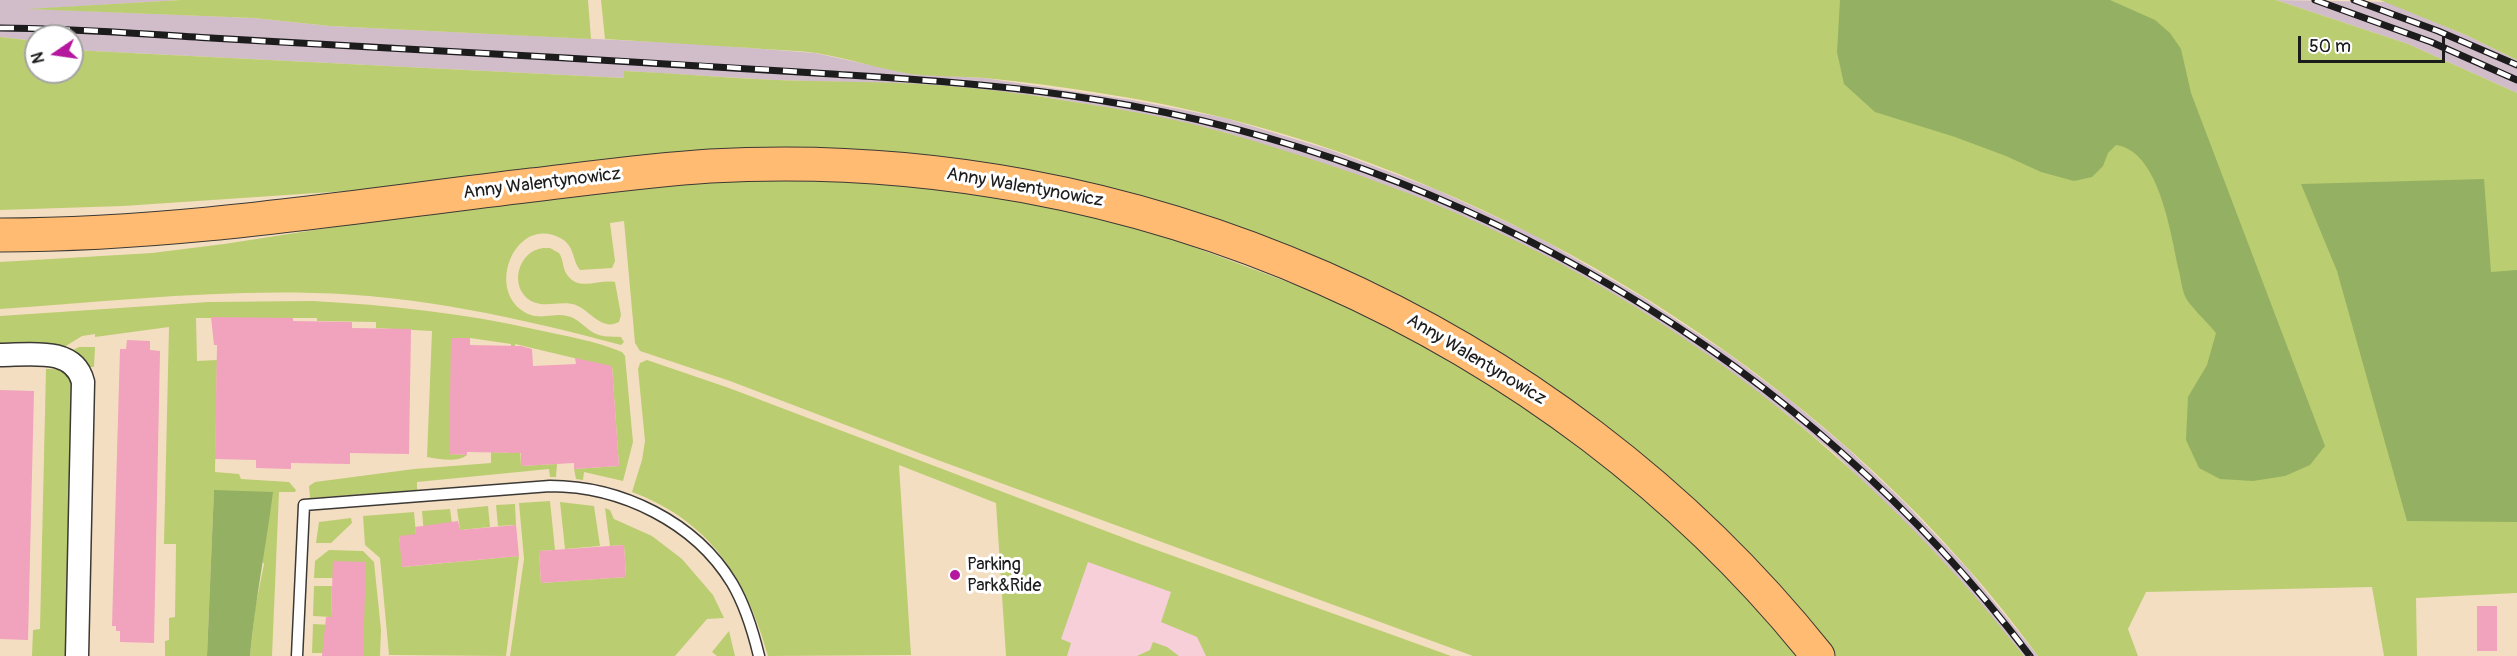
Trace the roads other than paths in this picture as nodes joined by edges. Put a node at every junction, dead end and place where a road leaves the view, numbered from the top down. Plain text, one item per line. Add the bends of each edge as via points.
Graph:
1 (0, 222) edge
2 (0, 235) edge
3 (90, 235) junction
4 (0, 355) edge
5 (77, 656) edge
6 (297, 656) edge
7 (759, 656) edge
8 (1818, 656) edge

1 - 3 main road, Anny Walentynowicz
2 - 3 main road, Anny Walentynowicz
3 - 8 main road, Anny Walentynowicz via 738,165 833,165 936,172 1094,200 1215,235 1317,274 1388,307 1494,367 1601,443 1671,501 1750,578
4 - 5 street via 57,356 75,365 81,375
6 - 7 lane via 304,505 550,486 627,499 673,522 731,582

